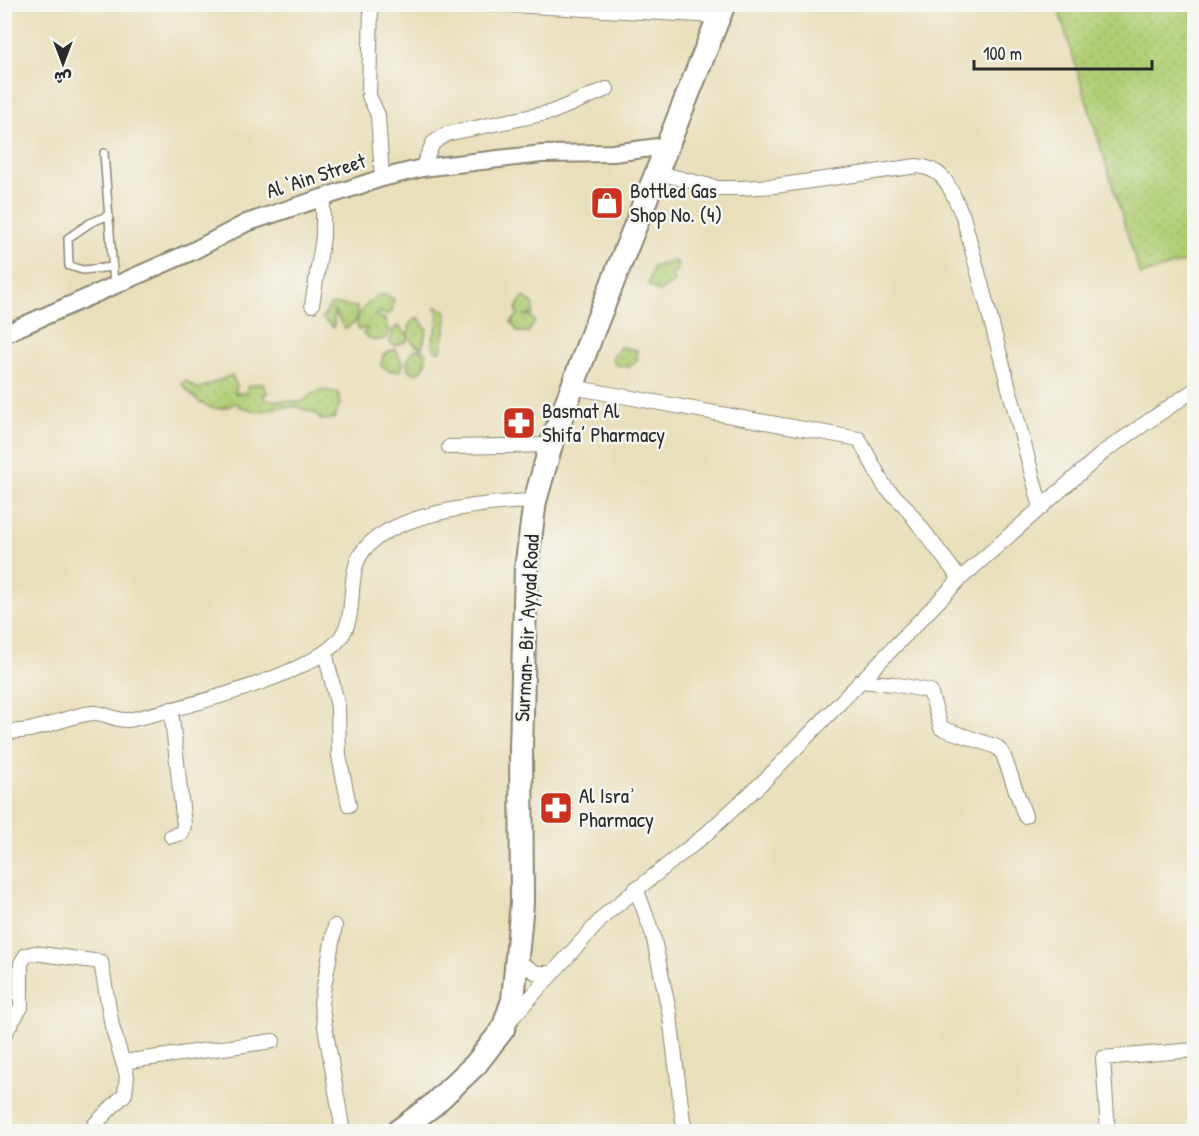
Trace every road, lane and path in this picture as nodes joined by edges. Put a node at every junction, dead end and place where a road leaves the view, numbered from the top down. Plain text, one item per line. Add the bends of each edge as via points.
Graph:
1 (371, 4) edge
2 (492, 4) edge
3 (721, 10) edge
4 (607, 89) dead end
5 (666, 146) junction
6 (104, 153) dead end
7 (422, 168) junction
8 (655, 172) junction
9 (382, 178) junction
10 (323, 197) junction
11 (109, 215) junction
12 (113, 267) junction
13 (114, 285) junction
14 (312, 305) dead end
15 (5, 332) edge
16 (572, 387) junction
17 (1194, 390) edge
18 (551, 445) junction
19 (449, 447) dead end
20 (535, 501) junction
21 (1041, 508) junction
22 (960, 579) junction
23 (325, 652) junction
24 (860, 681) junction
25 (171, 709) junction
26 (4, 731) edge
27 (349, 805) dead end
28 (1025, 816) dead end
29 (171, 836) dead end
30 (636, 888) junction
31 (335, 926) dead end
32 (518, 962) junction
33 (553, 973) junction
34 (503, 1029) junction
35 (4, 1035) edge
36 (273, 1041) dead end
37 (1194, 1050) edge
38 (123, 1062) junction
39 (97, 1131) edge
40 (343, 1131) edge
41 (398, 1131) edge
42 (687, 1131) edge
43 (1108, 1131) edge

1 - 9 street via 369,96 378,115
2 - 3 street
3 - 5 highway, Surman- Bir ‘Ayyad Road
4 - 7 street via 552,112 446,134 433,143
5 - 7 street, Al ‘Ain Street via 613,153 542,154
5 - 8 highway, Surman- Bir ‘Ayyad Road
6 - 11 lane
7 - 9 street, Al ‘Ain Street
8 - 16 highway, Surman- Bir ‘Ayyad Road
8 - 21 street via 718,188 776,186 917,166 931,167 942,174 963,216
9 - 10 street, Al ‘Ain Street
10 - 13 street, Al ‘Ain Street via 246,223
10 - 14 street via 323,237
11 - 12 lane
11 - 12 lane via 68,238 69,266 83,270
12 - 13 lane
13 - 15 street, Al ‘Ain Street
16 - 18 highway, Surman- Bir ‘Ayyad Road
16 - 22 street via 859,439 885,487 904,505
17 - 21 street via 1105,451
18 - 19 street
18 - 20 highway, Surman- Bir ‘Ayyad Road
20 - 23 street via 458,507 407,522 377,538 362,551 355,567 350,618 338,641
20 - 32 highway, Surman- Bir ‘Ayyad Road via 526,569
21 - 22 street
22 - 24 street
23 - 25 street via 278,676
23 - 27 street via 338,707 339,756
24 - 28 street via 930,691 941,728 997,747 1003,754
24 - 30 street via 705,835
25 - 26 street via 117,721 93,713 21,733
25 - 29 street via 184,825 183,833
30 - 33 street via 606,913
30 - 42 street via 653,934
31 - 40 street via 321,1003
32 - 33 street via 537,973
32 - 34 highway, Surman- Bir ‘Ayyad Road via 513,1000
33 - 34 street
34 - 41 highway, Surman- Bir ‘Ayyad Road via 476,1064 433,1105
35 - 38 street via 21,1007 21,963 26,955 96,959 104,966 112,1026
36 - 38 street
37 - 43 street via 1103,1058
38 - 39 street via 127,1076 125,1094 95,1124

